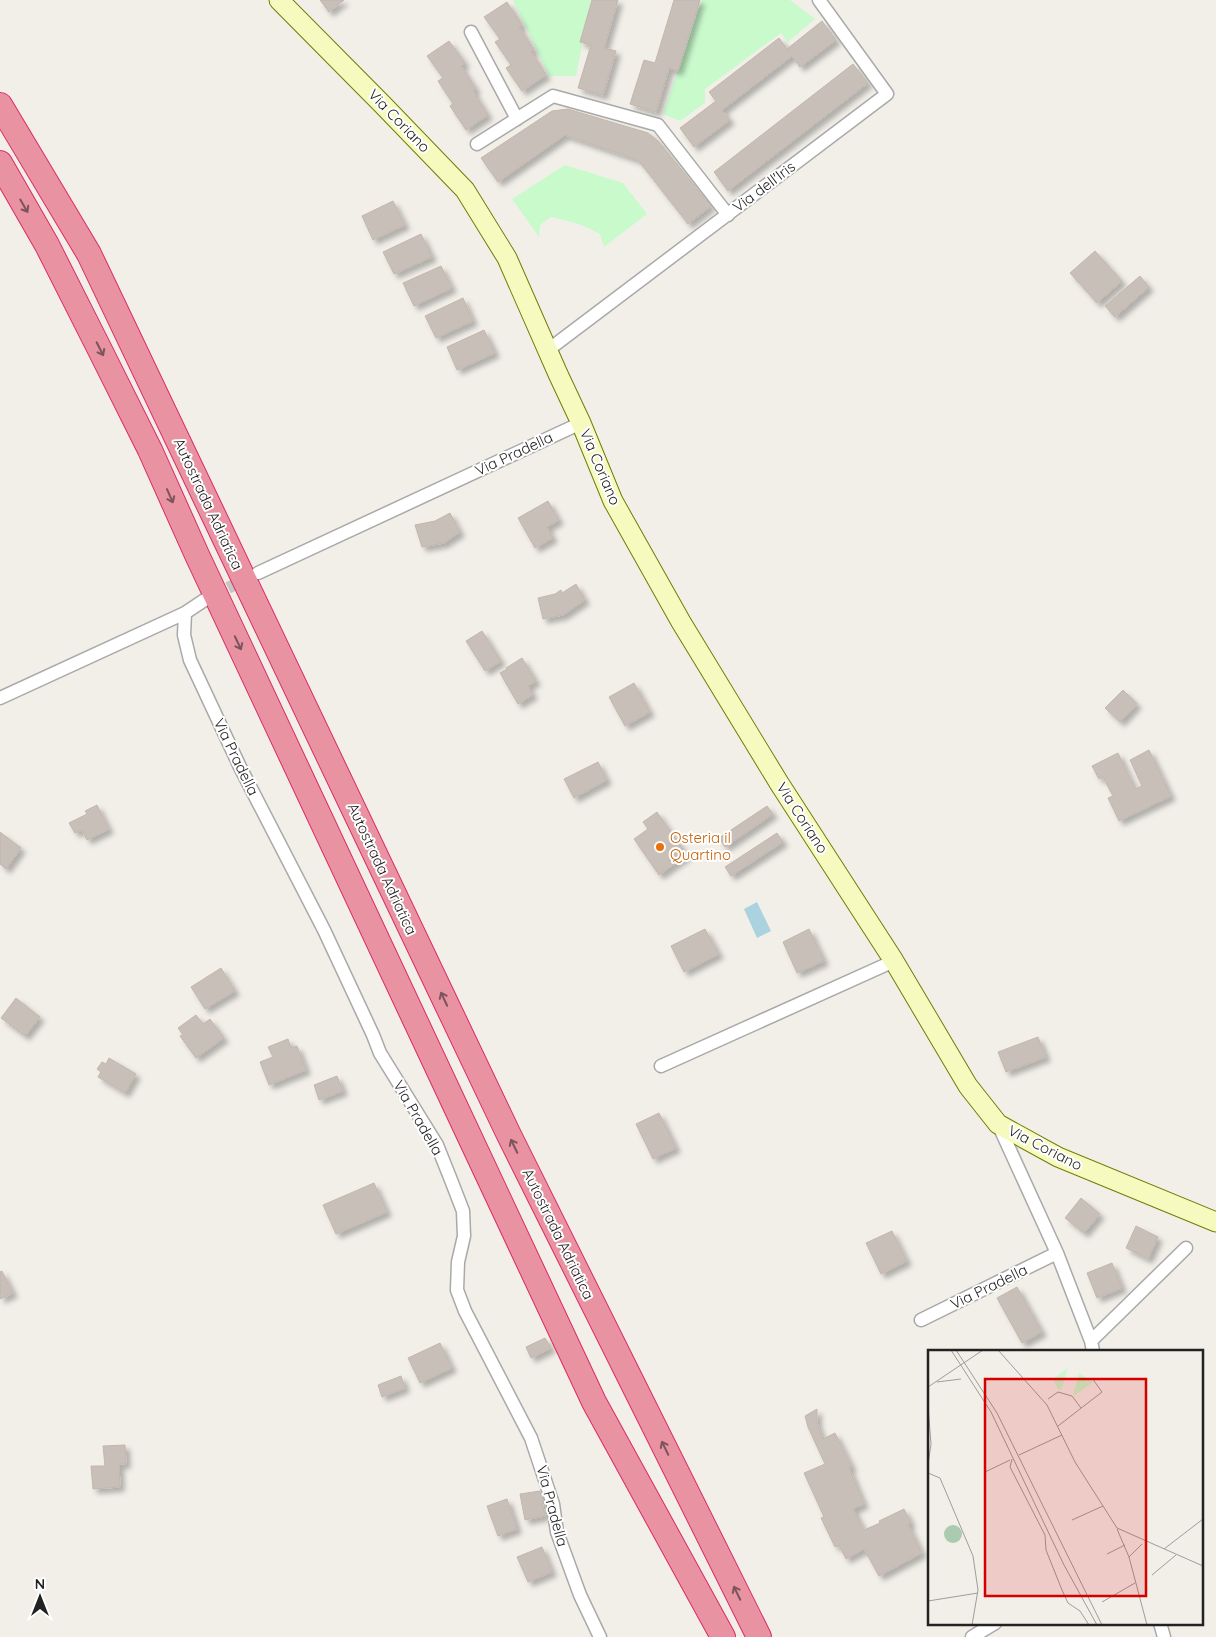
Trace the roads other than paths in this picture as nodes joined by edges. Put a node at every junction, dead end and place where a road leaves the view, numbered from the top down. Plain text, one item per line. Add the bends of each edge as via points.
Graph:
1 (279, 0) edge
2 (819, 0) edge
3 (471, 32) dead end
4 (0, 104) edge
5 (517, 119) junction
6 (477, 144) dead end
7 (0, 163) edge
8 (728, 214) junction
9 (548, 350) junction
10 (581, 423) junction
11 (258, 573) tunnel mouth
12 (206, 599) tunnel mouth
13 (185, 613) junction
14 (0, 698) edge
15 (894, 961) junction
16 (661, 1066) dead end
17 (998, 1124) junction
18 (1216, 1222) edge
19 (1186, 1248) dead end
20 (1057, 1253) junction
21 (921, 1320) dead end
22 (1092, 1346) edge
23 (993, 1624) edge
24 (1160, 1624) edge
25 (600, 1637) edge
26 (723, 1637) edge
27 (759, 1637) edge
28 (972, 1637) edge
29 (1164, 1637) edge

1 - 9 main road, Via Coriano via 465,190 508,258
2 - 8 street, Via dell'Iris via 887,94
3 - 5 street
27 -> 4 highway, Autostrada Adriatica via 508,1133 89,254
5 - 6 street
5 - 8 street via 553,96 658,124
7 -> 26 highway, Autostrada Adriatica via 47,245 150,450 594,1402
8 - 9 street, Via dell'Iris
9 - 10 main road, Via Coriano
10 - 11 street, Via Pradella
10 - 15 main road, Via Coriano via 613,500 681,622 779,783
12 - 13 street
13 - 14 street
13 - 25 street, Via Pradella via 184,635 190,660 240,767 324,930 380,1053 437,1145 463,1211 464,1236 458,1262 457,1290 531,1438 553,1504 557,1532 580,1595
15 - 16 street
15 - 17 main road, Via Coriano via 968,1086
17 - 18 main road, Via Coriano via 1058,1157
17 - 20 street
19 - 22 street
20 - 21 street, Via Pradella
20 - 22 street
23 - 28 street
24 - 29 street

